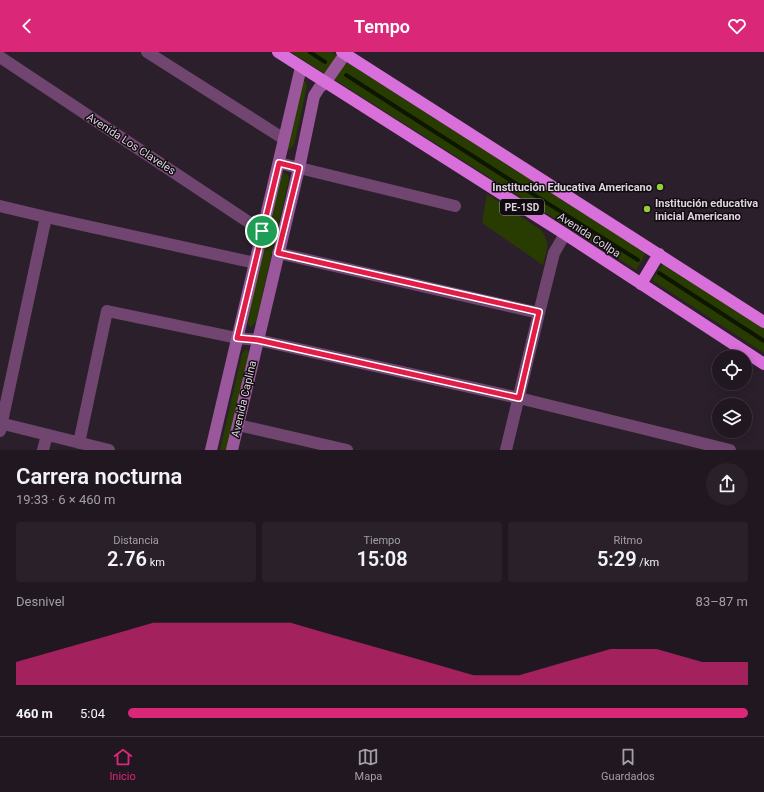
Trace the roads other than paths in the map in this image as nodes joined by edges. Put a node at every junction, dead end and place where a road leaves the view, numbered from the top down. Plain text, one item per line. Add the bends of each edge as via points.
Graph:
1 (1, 52) edge
2 (146, 52) edge
3 (278, 52) edge
4 (344, 53) edge
5 (0, 56) edge
6 (301, 67) junction
7 (325, 82) junction
8 (284, 139) junction
9 (279, 163) junction
10 (299, 168) junction
11 (0, 206) edge
12 (455, 206) dead end
13 (46, 217) junction
14 (262, 231) junction
15 (565, 234) junction
16 (278, 253) junction
17 (659, 254) junction
18 (255, 263) junction
19 (641, 284) junction
20 (539, 312) junction
21 (764, 322) edge
22 (237, 338) junction
23 (258, 340) junction
24 (764, 364) edge
25 (519, 398) junction
26 (238, 425) junction
27 (1, 426) edge
28 (47, 435) junction
29 (79, 443) junction
30 (43, 450) edge
31 (109, 450) edge
32 (211, 450) edge
33 (232, 450) edge
34 (347, 450) edge
35 (506, 450) edge
36 (730, 450) edge

1 - 5 street
2 - 8 street
3 - 6 highway, Avenida Collpa / PE-1SD
4 - 7 street, Avenida Caplina
4 - 17 highway, Avenida Collpa / PE-1SD
5 - 14 street, Avenida Los Claveles
6 - 7 highway, Avenida Collpa / PE-1SD
6 - 8 street, Avenida Caplina
7 - 10 street, Avenida Caplina via 314,96
7 - 15 highway, Avenida Collpa / PE-1SD
8 - 9 street, Avenida Caplina
9 - 10 street
9 - 14 street, Avenida Caplina
10 - 12 street
10 - 16 street, Avenida Caplina
11 - 13 street
13 - 18 street
13 - 27 street
14 - 18 street, Avenida Caplina
15 - 19 highway, Avenida Collpa / PE-1SD
15 - 20 street via 554,253
16 - 20 street
16 - 23 street, Avenida Caplina
17 - 19 highway
17 - 21 highway, Avenida Collpa / PE-1SD
18 - 22 street, Avenida Caplina
19 - 24 highway, Avenida Collpa / PE-1SD
20 - 25 street
22 - 23 street
22 - 29 street via 107,311
22 - 32 street, Avenida Caplina
23 - 25 street
23 - 26 street, Avenida Caplina
25 - 35 street
25 - 36 street
26 - 33 street, Avenida Caplina
26 - 34 street
27 - 28 street
28 - 29 street
28 - 30 street
29 - 31 street

